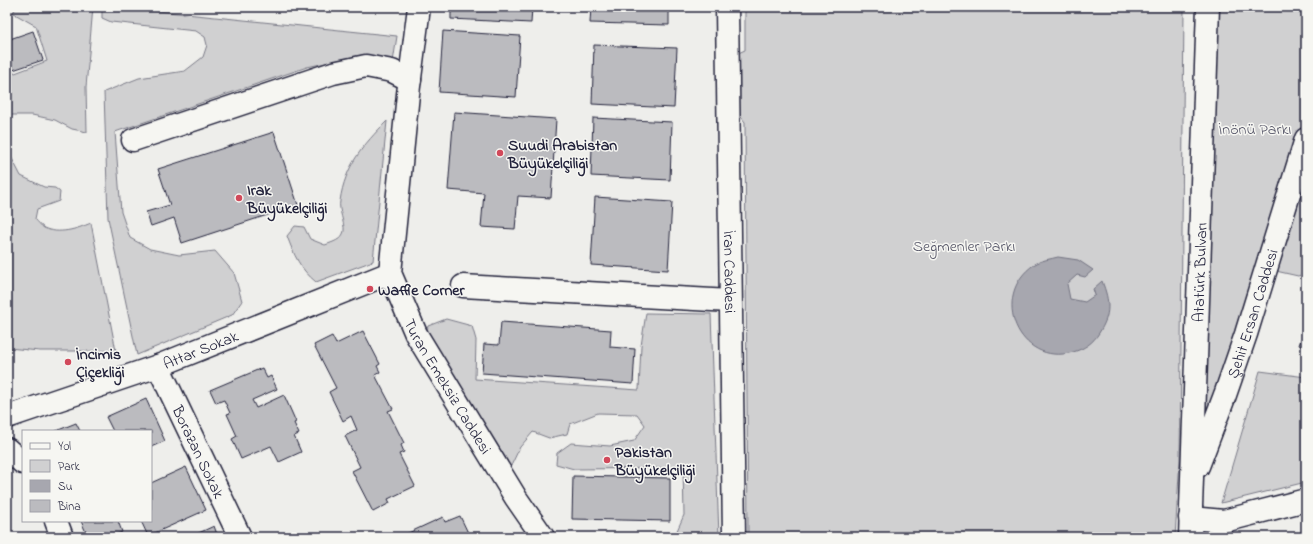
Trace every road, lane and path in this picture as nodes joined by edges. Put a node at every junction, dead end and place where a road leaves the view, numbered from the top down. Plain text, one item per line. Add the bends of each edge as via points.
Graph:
1 (419, 7) edge
2 (727, 7) edge
3 (1208, 7) edge
4 (410, 80) junction
5 (133, 140) dead end
6 (1305, 147) edge
7 (390, 273) junction
8 (463, 286) dead end
9 (730, 301) junction
10 (158, 366) junction
11 (7, 417) edge
12 (7, 449) edge
13 (22, 462) edge
14 (1191, 485) junction
15 (1306, 500) edge
16 (56, 522) edge
17 (1190, 528) edge
18 (62, 537) edge
19 (240, 537) edge
20 (543, 537) edge
21 (734, 537) edge

1 - 4 main road, Turan Emeksiz Caddesi
2 - 9 main road, İran Caddesi
3 - 14 main road, Atatürk Bulvarı
4 - 5 main road via 392,72 366,66 333,73
4 - 7 main road, Turan Emeksiz Caddesi
6 - 14 main road, Şehit Ersan Caddesi via 1246,334
7 - 10 main road, Attar Sokak
7 - 20 main road, Turan Emeksiz Caddesi via 416,334 516,498
8 - 9 main road
9 - 21 main road, İran Caddesi
10 - 11 main road, Attar Sokak
10 - 19 main road, Borazan Sokak
12 - 13 main road
14 - 17 main road, Atatürk Bulvarı
15 - 17 main road
16 - 18 main road

